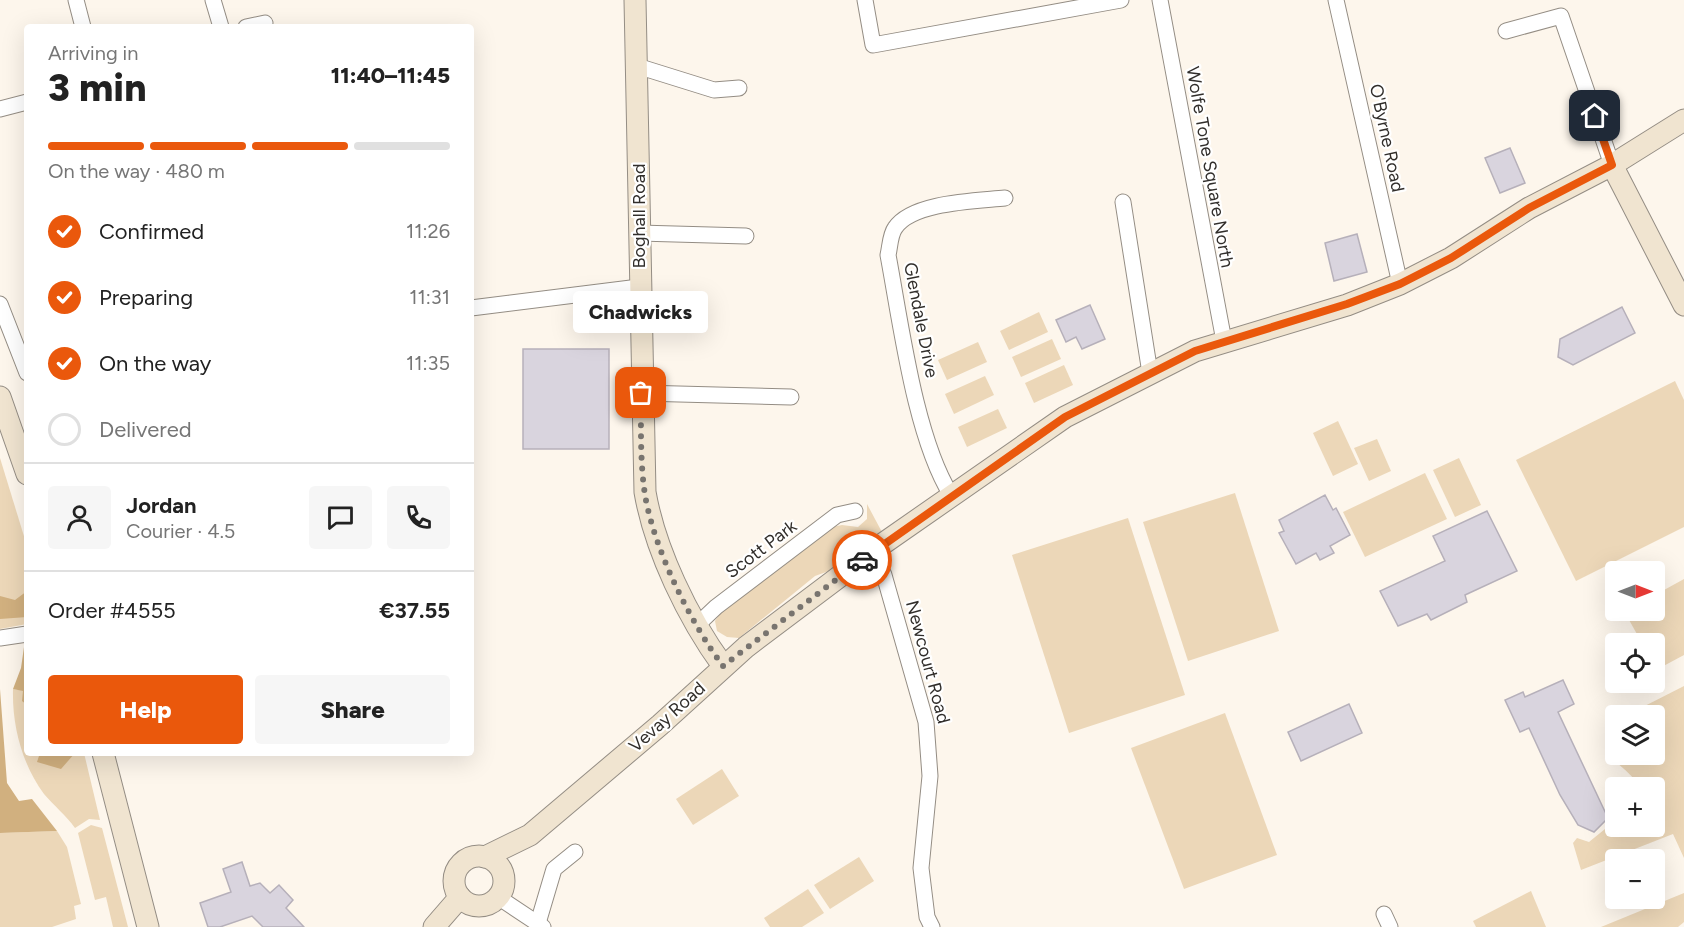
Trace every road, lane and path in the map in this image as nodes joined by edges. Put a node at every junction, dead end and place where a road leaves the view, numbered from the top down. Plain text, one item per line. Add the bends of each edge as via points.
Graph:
1 (76, 0) edge
2 (213, 0) edge
3 (635, 0) edge
4 (865, 0) edge
5 (1121, 0) edge
6 (1160, 0) edge
7 (1336, 0) edge
8 (265, 23) dead end
9 (82, 24) edge
10 (220, 24) edge
11 (260, 24) edge
12 (1506, 31) dead end
13 (637, 66) junction
14 (739, 88) dead end
15 (24, 103) edge
16 (0, 109) edge
17 (1684, 120) edge
18 (1612, 165) junction
19 (1005, 198) dead end
20 (1123, 202) dead end
21 (639, 233) junction
22 (746, 236) dead end
23 (1400, 284) junction
24 (639, 287) junction
25 (0, 304) edge
26 (1684, 305) edge
27 (474, 308) edge
28 (1224, 341) junction
29 (24, 366) edge
30 (1150, 373) junction
31 (641, 393) junction
32 (0, 397) edge
33 (791, 397) dead end
34 (24, 465) edge
35 (951, 495) junction
36 (855, 511) dead end
37 (873, 552) junction
38 (696, 626) junction
39 (24, 634) edge
40 (0, 638) edge
41 (723, 666) junction
42 (104, 756) edge
43 (530, 835) junction
44 (575, 852) dead end
45 (485, 857) junction
46 (502, 873) junction
47 (460, 897) junction
48 (498, 897) junction
49 (541, 925) edge
50 (148, 927) edge
51 (434, 927) edge
52 (932, 927) edge

1 - 9 street
2 - 10 street
3 - 13 main road, Boghall Road
4 - 5 street via 873,45
6 - 28 street, Wolfe Tone Square North
7 - 23 street, O'Byrne Road
8 - 11 street
12 - 18 street via 1561,16
13 - 14 street via 714,90
13 - 21 main road, Boghall Road
15 - 16 street
17 - 18 main road, Vevay Road
18 - 23 main road, Vevay Road via 1529,208 1451,258
18 - 26 main road
19 - 35 street, Glendale Drive via 950,204 904,218 894,230 888,255 922,421
20 - 30 street
21 - 22 street
21 - 24 main road, Boghall Road
23 - 28 main road, Vevay Road
24 - 27 street
24 - 31 main road, Boghall Road
25 - 29 street
28 - 30 main road, Vevay Road
30 - 35 main road, Vevay Road via 1065,417
31 - 33 street
31 - 38 main road, Boghall Road via 648,508
32 - 34 main road
35 - 37 main road, Vevay Road
36 - 38 street, Scott Park via 837,515
37 - 41 main road, Vevay Road
37 - 52 street, Newcourt Road via 884,575 926,722 930,776 921,868 927,917
38 - 41 main road, Boghall Road
39 - 40 street
41 - 43 main road, Vevay Road
42 - 50 main road
43 - 45 main road, Vevay Road
43 - 46 main road, Vevay Road
44 - 49 street via 554,869
45 - 46 main road via 494,861
45 - 47 main road, Vevay Road via 469,859 458,868 454,880
46 - 48 main road, Vevay Road via 504,884
47 - 48 main road via 478,906
47 - 51 main road
48 - 49 street

